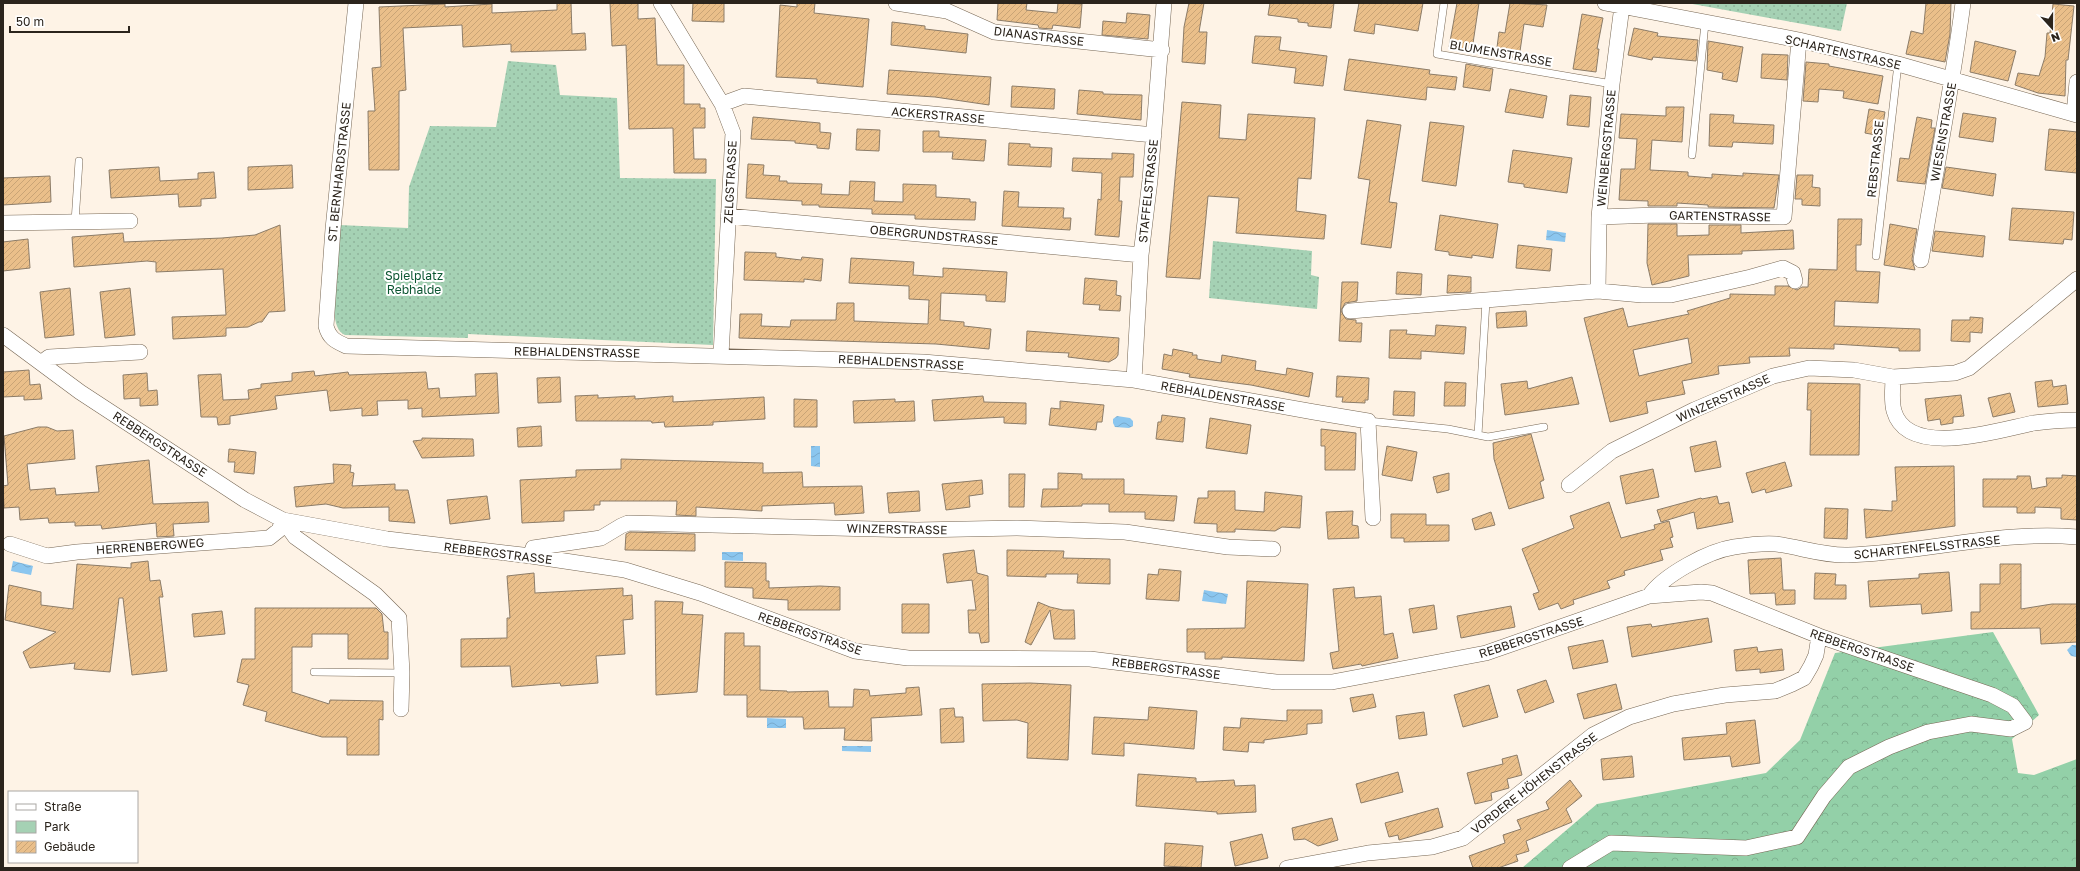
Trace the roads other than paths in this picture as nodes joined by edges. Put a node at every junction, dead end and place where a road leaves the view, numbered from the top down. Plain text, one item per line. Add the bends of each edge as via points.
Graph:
1 (356, 3) edge
2 (661, 3) edge
3 (896, 3) edge
4 (1164, 3) edge
5 (1444, 3) edge
6 (1605, 3) edge
7 (1963, 3) edge
8 (1622, 6) junction
9 (1705, 23) junction
10 (1799, 40) junction
11 (1162, 50) junction
12 (1898, 64) junction
13 (1952, 80) junction
14 (2077, 82) edge
15 (1612, 84) junction
16 (722, 104) junction
17 (2075, 115) edge
18 (1154, 135) junction
19 (1692, 155) dead end
20 (79, 161) dead end
21 (728, 216) junction
22 (1599, 217) junction
23 (130, 221) dead end
24 (75, 222) junction
25 (3, 223) edge
26 (1141, 255) junction
27 (1876, 256) dead end
28 (1921, 260) dead end
29 (2077, 279) edge
30 (1795, 281) dead end
31 (1598, 291) junction
32 (1486, 300) junction
33 (1350, 311) dead end
34 (3, 335) edge
35 (333, 340) joint
36 (140, 352) dead end
37 (720, 355) junction
38 (41, 363) junction
39 (1893, 377) junction
40 (1134, 380) junction
41 (2077, 420) edge
42 (1368, 421) junction
43 (1544, 426) dead end
44 (1478, 436) junction
45 (1569, 485) dead end
46 (1373, 518) dead end
47 (283, 520) junction
48 (2077, 537) edge
49 (10, 544) dead end
50 (1273, 549) dead end
51 (531, 556) junction
52 (1649, 596) junction
53 (1819, 636) junction
54 (314, 672) dead end
55 (402, 672) junction
56 (401, 709) dead end
57 (1286, 868) edge
58 (1570, 868) edge

1 - 35 street, ST. BERNHARDSTRASSE via 333,229 326,326
2 - 16 street, ZELGSTRASSE
3 - 11 street, DIANASTRASSE via 947,11 994,32
4 - 11 street, STAFFELSTRASSE
5 - 15 lane, BLUMENSTRASSE via 1437,54
6 - 8 street, SCHARTENSTRASSE
7 - 13 street, WIESENSTRASSE
8 - 9 street, SCHARTENSTRASSE
8 - 15 street, WEINBERGSTRASSE
9 - 10 street, SCHARTENSTRASSE
9 - 19 lane
10 - 12 street, SCHARTENSTRASSE
10 - 22 street, GARTENSTRASSE via 1784,217
11 - 18 street, STAFFELSTRASSE
12 - 13 street, SCHARTENSTRASSE
12 - 27 lane, REBSTRASSE
13 - 17 street, SCHARTENSTRASSE
13 - 28 street, WIESENSTRASSE
14 - 17 street
15 - 22 street, WEINBERGSTRASSE
16 - 18 street, ACKERSTRASSE via 744,96
16 - 21 street, ZELGSTRASSE via 733,133
18 - 26 street, STAFFELSTRASSE
20 - 24 lane
21 - 26 street, OBERGRUNDSTRASSE
21 - 37 street, ZELGSTRASSE
22 - 31 street, WEINBERGSTRASSE
23 - 24 street
24 - 25 street
26 - 40 street, STAFFELSTRASSE
29 - 39 street, WINZERSTRASSE via 1969,368 1955,373
30 - 31 street via 1793,273 1783,268 1671,295 1642,296
31 - 32 street
32 - 33 street
32 - 44 lane
34 - 38 street, REBBERGSTRASSE
35 - 37 street, REBHALDENSTRASSE via 346,346
36 - 38 street via 49,357
37 - 40 street, REBHALDENSTRASSE via 923,362
38 - 47 street, REBBERGSTRASSE via 80,392 245,500
39 - 41 street via 1894,411 1909,429 1933,438 1957,439 2035,423
39 - 45 street, WINZERSTRASSE via 1854,370 1809,368 1773,376 1694,410 1612,451
40 - 42 street, REBHALDENSTRASSE
42 - 44 lane via 1448,429
42 - 46 street
43 - 44 lane via 1488,437
47 - 49 street, HERRENBERGWEG via 279,530 269,538 47,556
47 - 51 street, REBBERGSTRASSE via 387,539
47 - 55 street, REBBERGSTRASSE via 295,537 375,594 399,618
48 - 52 street, SCHARTENFELSSTRASSE via 2028,536 1920,550 1847,555 1813,552 1775,544 1733,547 1690,564 1655,588
50 - 51 street, WINZERSTRASSE via 1228,547 1125,532 1017,528 916,530 628,523 602,538 533,548
51 - 52 street, REBBERGSTRASSE via 625,570 700,593 855,650 908,658 1090,659 1276,682 1343,681 1486,654
52 - 53 street, REBBERGSTRASSE via 1712,593
53 - 57 street, VORDERE HÖHENSTRASSE via 1816,655 1804,678 1775,690 1673,704 1629,717 1593,735 1463,838 1432,847 1362,854
53 - 58 street, REBBERGSTRASSE via 1992,695 2013,706 2025,722 2011,729 1971,724 1956,726 1928,732 1882,750 1850,767 1824,796 1798,837 1746,848 1611,844
54 - 55 lane
55 - 56 street, REBBERGSTRASSE

